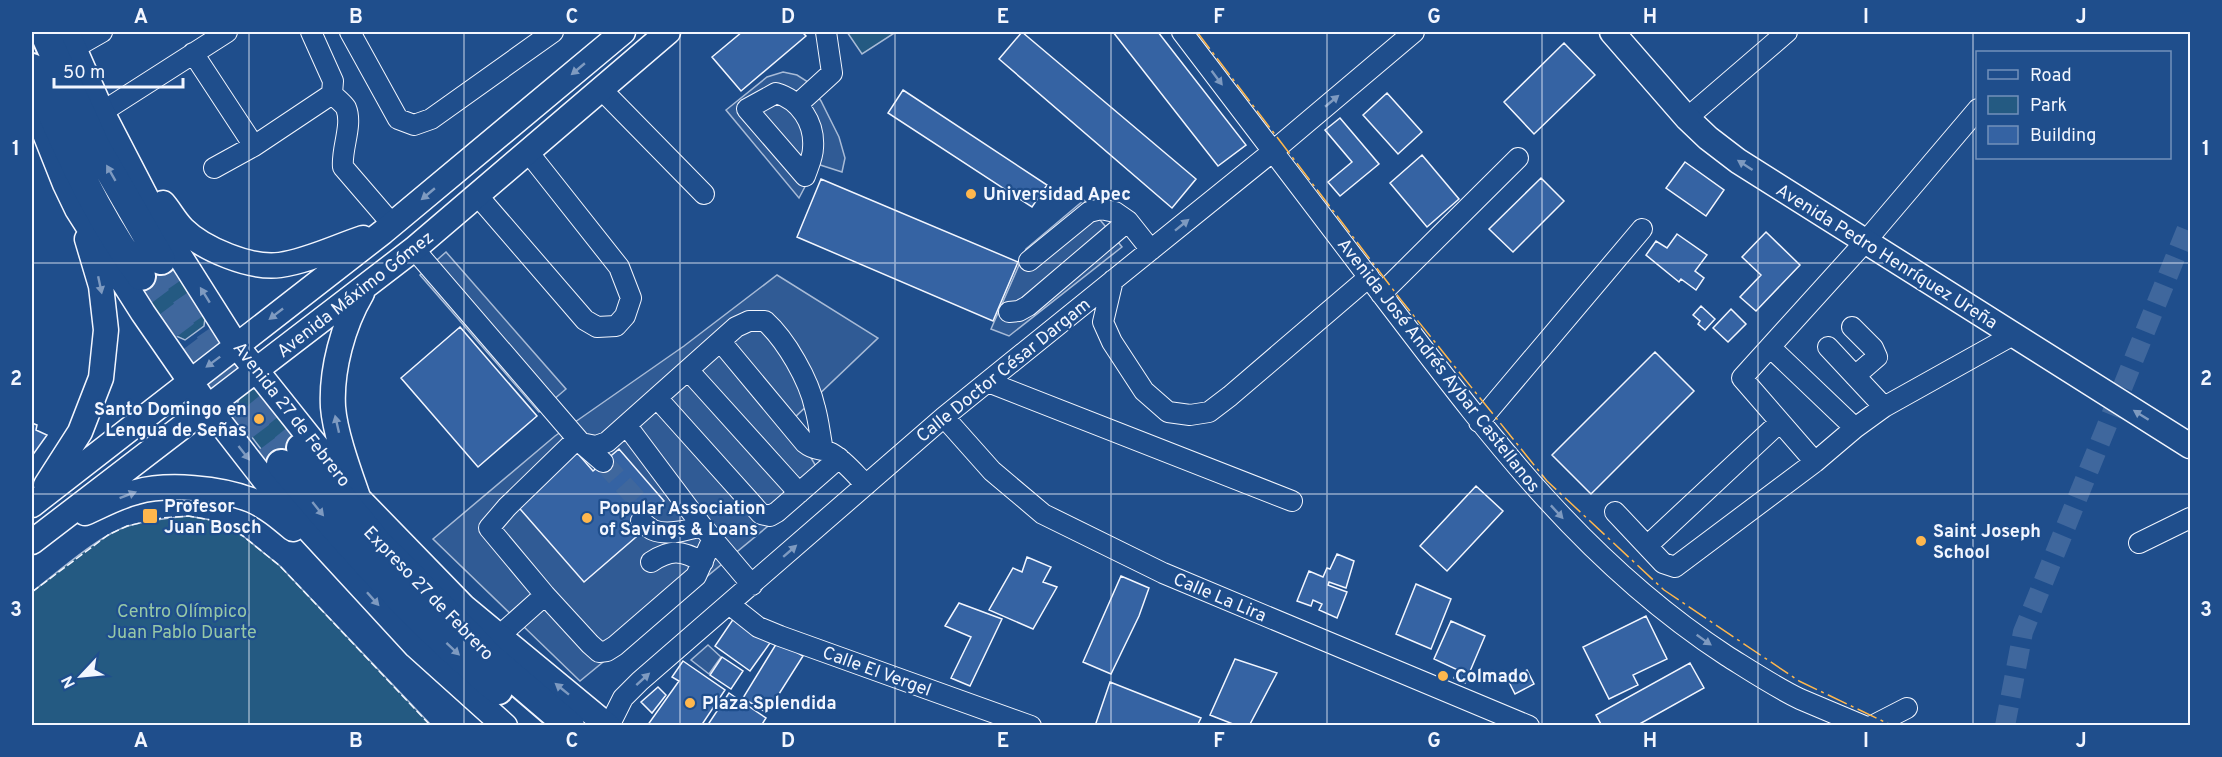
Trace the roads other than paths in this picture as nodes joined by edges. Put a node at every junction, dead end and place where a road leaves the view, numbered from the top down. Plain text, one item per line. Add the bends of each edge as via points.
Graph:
1 (44, 32) edge
2 (102, 32) edge
3 (227, 32) edge
4 (311, 32) edge
5 (350, 32) edge
6 (553, 32) edge
7 (623, 32) edge
8 (668, 32) edge
9 (826, 32) edge
10 (1182, 32) edge
11 (1414, 32) edge
12 (1612, 32) edge
13 (1787, 32) edge
14 (70, 40) edge
15 (193, 53) junction
16 (32, 68) edge
17 (601, 89) junction
18 (332, 94) junction
19 (32, 101) edge
20 (798, 104) dead end
21 (1976, 110) edge
22 (102, 112) junction
23 (1687, 118) junction
24 (254, 146) junction
25 (122, 150) junction
26 (528, 152) junction
27 (1272, 152) junction
28 (1518, 158) dead end
29 (214, 168) dead end
30 (704, 194) dead end
31 (477, 195) junction
32 (77, 208) junction
33 (1128, 221) junction
34 (387, 228) junction
35 (1642, 229) dead end
36 (1864, 242) junction
37 (414, 249) junction
38 (1151, 250) junction
39 (1029, 261) dead end
40 (1369, 277) junction
41 (1113, 280) junction
42 (365, 287) junction
43 (1382, 294) junction
44 (1009, 312) dead end
45 (1852, 327) dead end
46 (2013, 335) junction
47 (721, 342) junction
48 (236, 345) junction
49 (1770, 347) junction
50 (1828, 347) dead end
51 (258, 370) junction
52 (688, 370) junction
53 (1856, 376) junction
54 (190, 380) junction
55 (988, 382) junction
56 (657, 398) junction
57 (208, 407) junction
58 (1884, 407) junction
59 (944, 417) junction
60 (1479, 422) junction
61 (1780, 422) junction
62 (627, 426) junction
63 (1855, 428) junction
64 (579, 441) junction
65 (2190, 446) edge
66 (831, 454) junction
67 (603, 462) tunnel mouth
68 (1815, 462) junction
69 (866, 485) junction
70 (799, 492) junction
71 (359, 501) junction
72 (1292, 501) dead end
73 (33, 504) edge
74 (1615, 512) dead end
75 (646, 518) tunnel mouth
76 (2190, 518) edge
77 (55, 525) junction
78 (703, 527) junction
79 (32, 542) edge
80 (2139, 543) dead end
81 (1647, 546) junction
82 (703, 561) junction
83 (651, 562) dead end
84 (351, 575) junction
85 (752, 585) junction
86 (545, 595) junction
87 (729, 604) junction
88 (498, 636) junction
89 (1907, 708) dead end
90 (505, 726) edge
91 (542, 726) edge
92 (570, 726) edge
93 (608, 726) edge
94 (1031, 726) edge
95 (1528, 726) edge
96 (1864, 726) edge
97 (1872, 726) edge

16 -> 1 highway via 68,149 127,257 151,268
2 - 14 street
3 - 15 street
4 - 18 street via 333,81
5 - 6 street via 398,119 414,125 431,119
7 -> 34 main road, Avenida Máximo Gómez
8 - 17 main road, Avenida Máximo Gómez
9 - 20 street via 832,73
10 -> 27 street, Avenida José Andrés Aybar Castellanos
27 -> 11 street, Calle Doctor César Dargam
12 - 23 main road, Avenida Pedro Henríquez Ureña
13 - 23 street
14 - 22 main road, Avenida 27 de Febrero
15 - 22 street
15 - 24 street
17 - 26 main road, Avenida Máximo Gómez
17 - 30 street
18 - 24 street
18 - 34 street via 346,108 343,167
19 - 32 main road
21 - 36 street
22 - 25 main road, Avenida 27 de Febrero
36 -> 23 main road, Avenida Pedro Henríquez Ureña via 1738,161
24 - 29 street
25 - 34 main road via 183,230 210,248 250,263 277,265 296,261
48 -> 25 main road, Avenida 27 de Febrero via 162,228
26 - 31 main road, Avenida Máximo Gómez
26 - 31 street via 619,267 631,298 629,309 616,326 597,327 585,320
38 -> 27 street, Calle Doctor César Dargam
27 - 40 street, Avenida José Andrés Aybar Castellanos
28 - 43 street
31 - 37 main road, Avenida Máximo Gómez
32 - 54 main road
32 -> 73 main road via 101,286 106,330 101,378 80,432
33 - 38 street
33 - 39 street via 1115,212 1089,212
33 - 44 street via 1028,306
34 -> 48 main road, Avenida Máximo Gómez
35 - 60 street
36 - 46 main road, Avenida Pedro Henríquez Ureña
36 - 49 street
37 - 42 main road, Avenida Máximo Gómez
37 - 64 street
38 - 41 street, Calle Doctor César Dargam
40 - 41 street via 1230,396 1209,412 1190,415 1168,412 1144,391 1112,342 1103,321
40 - 43 street, Avenida José Andrés Aybar Castellanos
41 - 55 street, Calle Doctor César Dargam
42 - 51 main road, Avenida Máximo Gómez
71 -> 42 main road via 333,408 338,351 354,305
43 - 60 street, Avenida José Andrés Aybar Castellanos
45 - 53 street via 1877,357
46 - 58 street
65 -> 46 main road, Avenida Pedro Henríquez Ureña
47 - 52 street
47 - 66 street via 805,443 813,450
47 - 66 street via 749,321 765,321 775,330 799,368
48 - 51 main road, Avenida 27 de Febrero
48 -> 54 main road, Avenida Máximo Gómez
49 - 61 street via 1742,378
49 - 63 street
50 - 53 street
51 - 57 main road, Avenida Máximo Gómez
51 - 71 main road, Avenida 27 de Febrero
52 - 56 street
52 - 70 street
53 - 58 street
54 - 57 main road
54 - 73 main road, Avenida Máximo Gómez
55 - 59 street, Calle Doctor César Dargam
55 - 72 street
56 - 62 street
56 - 70 street via 761,514 770,516 777,512
57 - 77 main road, Avenida Máximo Gómez
57 -> 84 main road via 274,492
58 - 63 street
59 - 69 street, Calle Doctor César Dargam
59 - 95 street, Calle La Lira via 992,471 1042,514 1163,573
60 -> 96 street, Avenida José Andrés Aybar Castellanos via 1556,512 1657,605 1753,672 1799,698
61 - 68 street
61 - 81 street
62 - 64 street via 596,446
62 - 78 street
63 - 68 street
64 - 67 street
64 - 86 street via 489,528
66 - 69 street
66 - 70 street
68 - 81 street via 1675,567 1663,563
85 -> 69 street, Calle Doctor César Dargam
71 - 88 main road, Avenida 27 de Febrero
74 - 81 street
75 - 78 street via 654,531
76 - 80 street
77 - 79 main road, Avenida Máximo Gómez
77 -> 84 main road via 135,492 165,487 221,493 250,500 273,513
78 - 82 street
78 - 85 street
82 - 83 street via 676,552 665,553
82 - 86 street via 696,576 679,593 608,651 599,652
84 -> 90 main road via 416,646
85 - 87 street, Calle Doctor César Dargam
86 - 88 street
93 -> 87 street, Calle Doctor César Dargam via 623,698
87 - 94 street, Calle El Vergel via 758,627 780,636
93 -> 88 main road, Avenida 27 de Febrero
89 - 97 street
92 -> 91 highway, Expreso 27 de Febrero via 494,661 291,456 333,527 434,632

